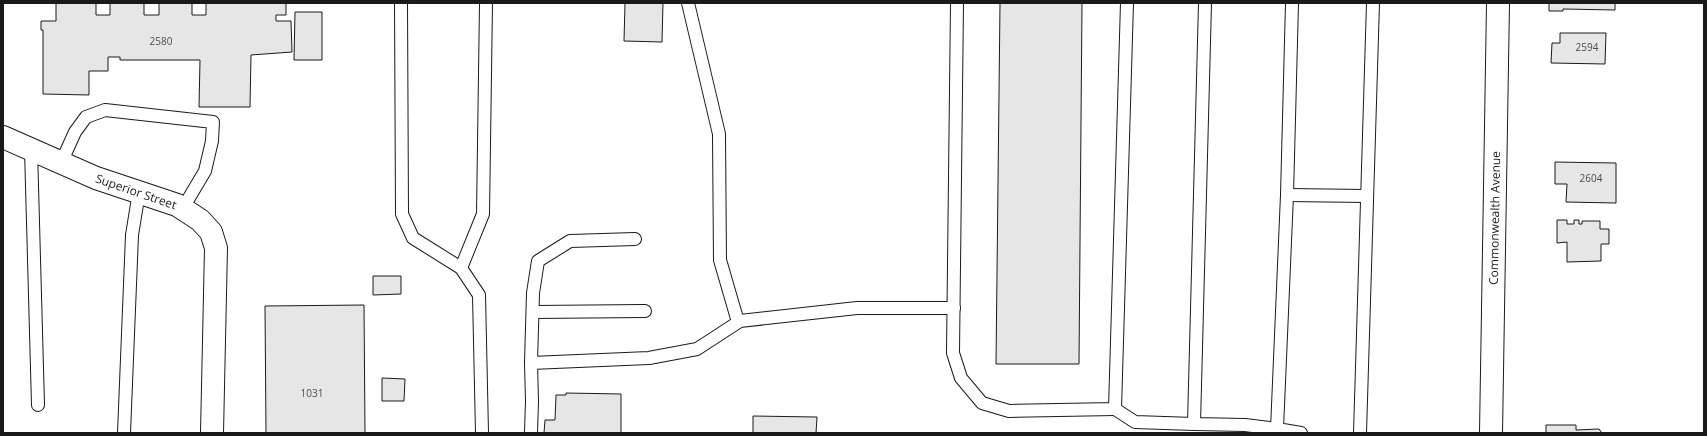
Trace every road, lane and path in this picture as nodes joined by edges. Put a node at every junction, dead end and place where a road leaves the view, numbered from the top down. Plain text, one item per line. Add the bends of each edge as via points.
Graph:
1 (401, 3) edge
2 (486, 3) edge
3 (688, 3) edge
4 (957, 3) edge
5 (1127, 3) edge
6 (1205, 3) edge
7 (1292, 3) edge
8 (1373, 3) edge
9 (1498, 3) edge
10 (3, 137) edge
11 (31, 149) junction
12 (61, 163) junction
13 (139, 192) junction
14 (1287, 195) junction
15 (1366, 196) junction
16 (183, 208) junction
17 (635, 239) dead end
18 (461, 268) junction
19 (954, 308) junction
20 (645, 311) dead end
21 (533, 312) junction
22 (738, 322) junction
23 (531, 363) junction
24 (38, 405) dead end
25 (1115, 409) junction
26 (1194, 424) junction
27 (1277, 429) junction
28 (124, 433) edge
29 (212, 433) edge
30 (482, 433) edge
31 (530, 433) edge
32 (1301, 433) edge
33 (1360, 433) edge
34 (1491, 433) edge

1 - 18 lane via 402,214 413,238
2 - 18 lane via 483,214
3 - 22 lane via 719,134 720,260
4 - 19 lane
5 - 25 lane
6 - 26 lane
7 - 14 lane
8 - 15 lane
9 - 34 street, Commonwealth Avenue
10 - 11 street, Superior Street
11 - 12 street, Superior Street
11 - 24 lane
12 - 13 street, Superior Street
12 - 16 lane via 75,132 86,117 105,110 213,122 212,142 205,171
13 - 16 street, Superior Street
13 - 28 lane via 132,235
14 - 15 lane
14 - 27 lane
15 - 33 lane
16 - 29 street, Superior Street via 211,232 216,248
17 - 21 lane via 570,241 538,261
18 - 30 lane via 479,295
19 - 22 lane via 857,308
19 - 25 lane via 953,353 961,378 982,403 1009,411
20 - 21 lane
21 - 23 lane
22 - 23 lane via 697,349 649,358
23 - 31 lane
25 - 26 lane via 1135,422
26 - 27 lane via 1245,425
27 - 32 lane

